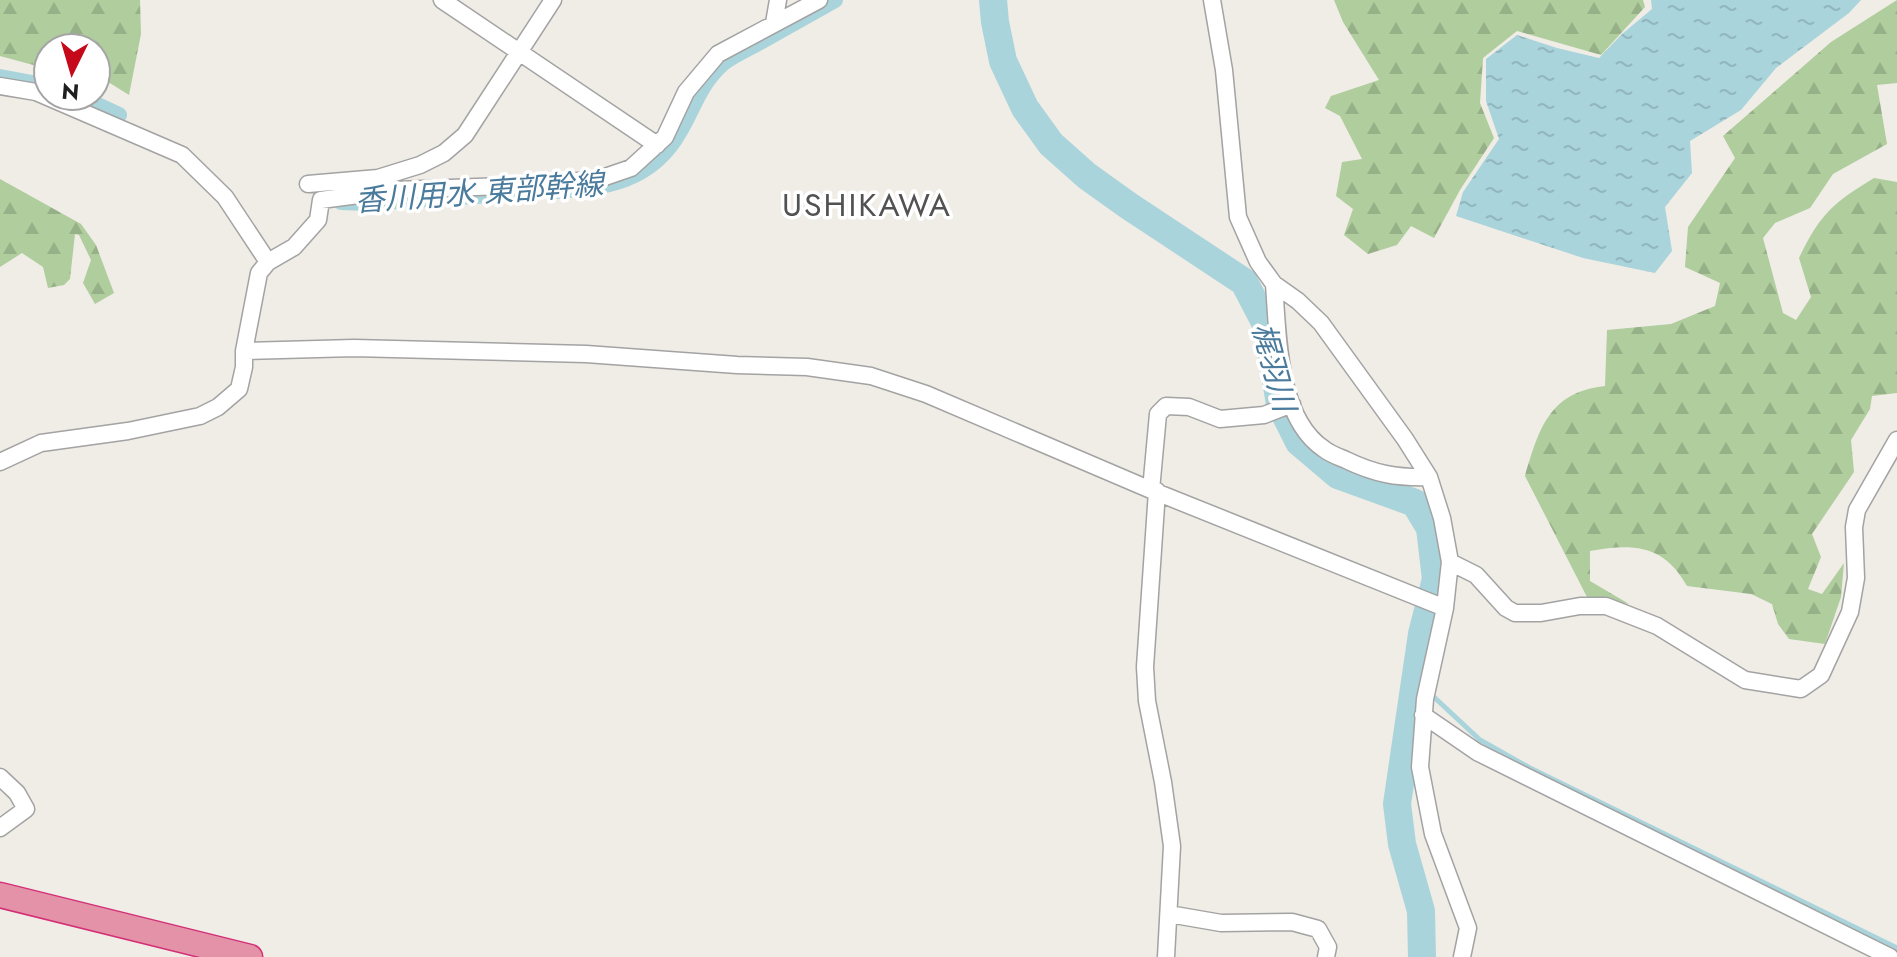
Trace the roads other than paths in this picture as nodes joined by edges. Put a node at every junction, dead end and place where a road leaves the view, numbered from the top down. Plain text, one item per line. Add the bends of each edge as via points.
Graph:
1 (442, 0) edge
2 (553, 0) edge
3 (778, 0) edge
4 (819, 0) edge
5 (1212, 0) edge
6 (774, 23) junction
7 (520, 51) junction
8 (0, 86) edge
9 (657, 145) junction
10 (308, 184) dead end
11 (268, 262) junction
12 (1274, 284) junction
13 (244, 351) junction
14 (1290, 405) junction
15 (1897, 440) edge
16 (0, 462) edge
17 (1429, 477) junction
18 (1154, 490) junction
19 (1450, 562) junction
20 (1442, 606) junction
21 (1423, 715) junction
22 (0, 777) edge
23 (0, 828) edge
24 (0, 895) edge
25 (1169, 914) junction
26 (250, 957) edge
27 (1166, 957) edge
28 (1326, 957) edge
29 (1462, 957) edge
30 (1890, 957) edge

1 - 7 street
2 - 7 street
3 - 6 street
4 - 6 street
5 - 12 street via 1238,217
6 - 9 street via 718,54 686,92
7 - 9 street
7 - 10 street via 465,135 444,153 378,178
8 - 11 street via 36,92 182,155 225,197
9 - 11 street via 631,168 602,178 396,190 321,200 318,220 294,247
11 - 13 street via 259,273
12 - 14 street via 1280,364
12 - 17 street via 1321,323
13 - 16 street via 239,389 209,412 41,443
13 - 18 street via 586,354 807,367 871,376
14 - 17 street via 1323,449 1395,478
14 - 18 street via 1264,415 1220,419 1189,407 1166,406 1158,414
15 - 19 street via 1857,510 1850,612 1821,675 1801,689 1745,680 1657,626 1606,606 1515,613 1476,575
17 - 19 street
18 - 20 street
18 - 25 street via 1145,667 1172,846
19 - 20 street
20 - 21 street
21 - 29 street via 1420,767 1433,834 1468,928
21 - 30 street via 1477,752
22 - 23 street via 26,809
24 - 26 highway
25 - 27 street
25 - 28 street via 1221,923 1292,922 1318,929 1328,947

